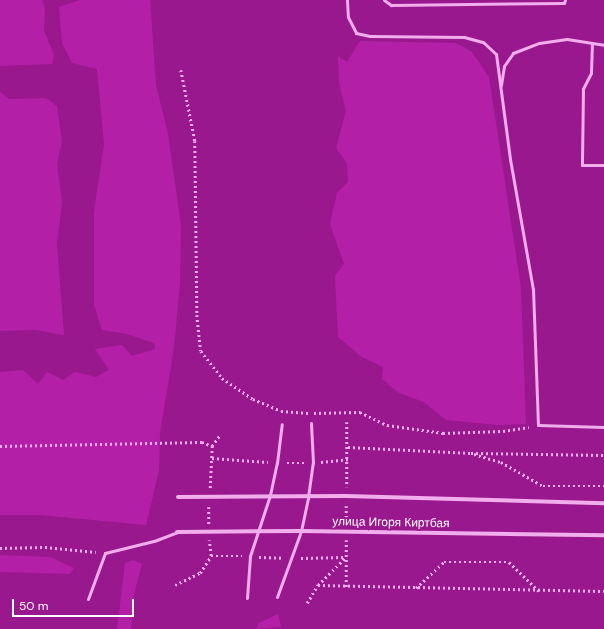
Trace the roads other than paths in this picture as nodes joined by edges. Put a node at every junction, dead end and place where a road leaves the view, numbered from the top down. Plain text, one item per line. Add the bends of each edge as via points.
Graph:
1 (347, 0) edge
2 (384, 0) edge
3 (564, 0) edge
4 (489, 2) edge
5 (592, 43) junction
6 (604, 45) edge
7 (501, 89) junction
8 (604, 165) edge
9 (311, 423) dead end
10 (282, 424) dead end
11 (604, 427) edge
12 (270, 495) junction
13 (178, 497) dead end
14 (308, 497) junction
15 (604, 503) edge
16 (301, 531) junction
17 (177, 532) joint
18 (257, 532) junction
19 (604, 535) edge
20 (277, 597) dead end
21 (247, 598) dead end
22 (88, 599) dead end

1 - 7 lane via 348,17 356,33 370,36 464,37 483,42 496,54
2 - 4 lane via 391,5
3 - 4 lane
5 - 6 lane
5 - 7 lane via 567,39 539,43 513,53 504,66
5 - 8 lane via 591,73 583,89 582,165
7 - 11 lane via 533,289 538,426
9 - 14 lane via 313,463
10 - 12 lane
12 - 13 street
12 - 14 street
12 - 18 lane
14 - 15 street via 460,498
14 - 16 lane
16 - 18 street, улица Игоря Киртбая
16 - 19 street, улица Игоря Киртбая
16 - 20 lane
17 - 18 street, улица Игоря Киртбая
17 - 22 lane via 154,541 105,553
18 - 21 lane via 250,556

